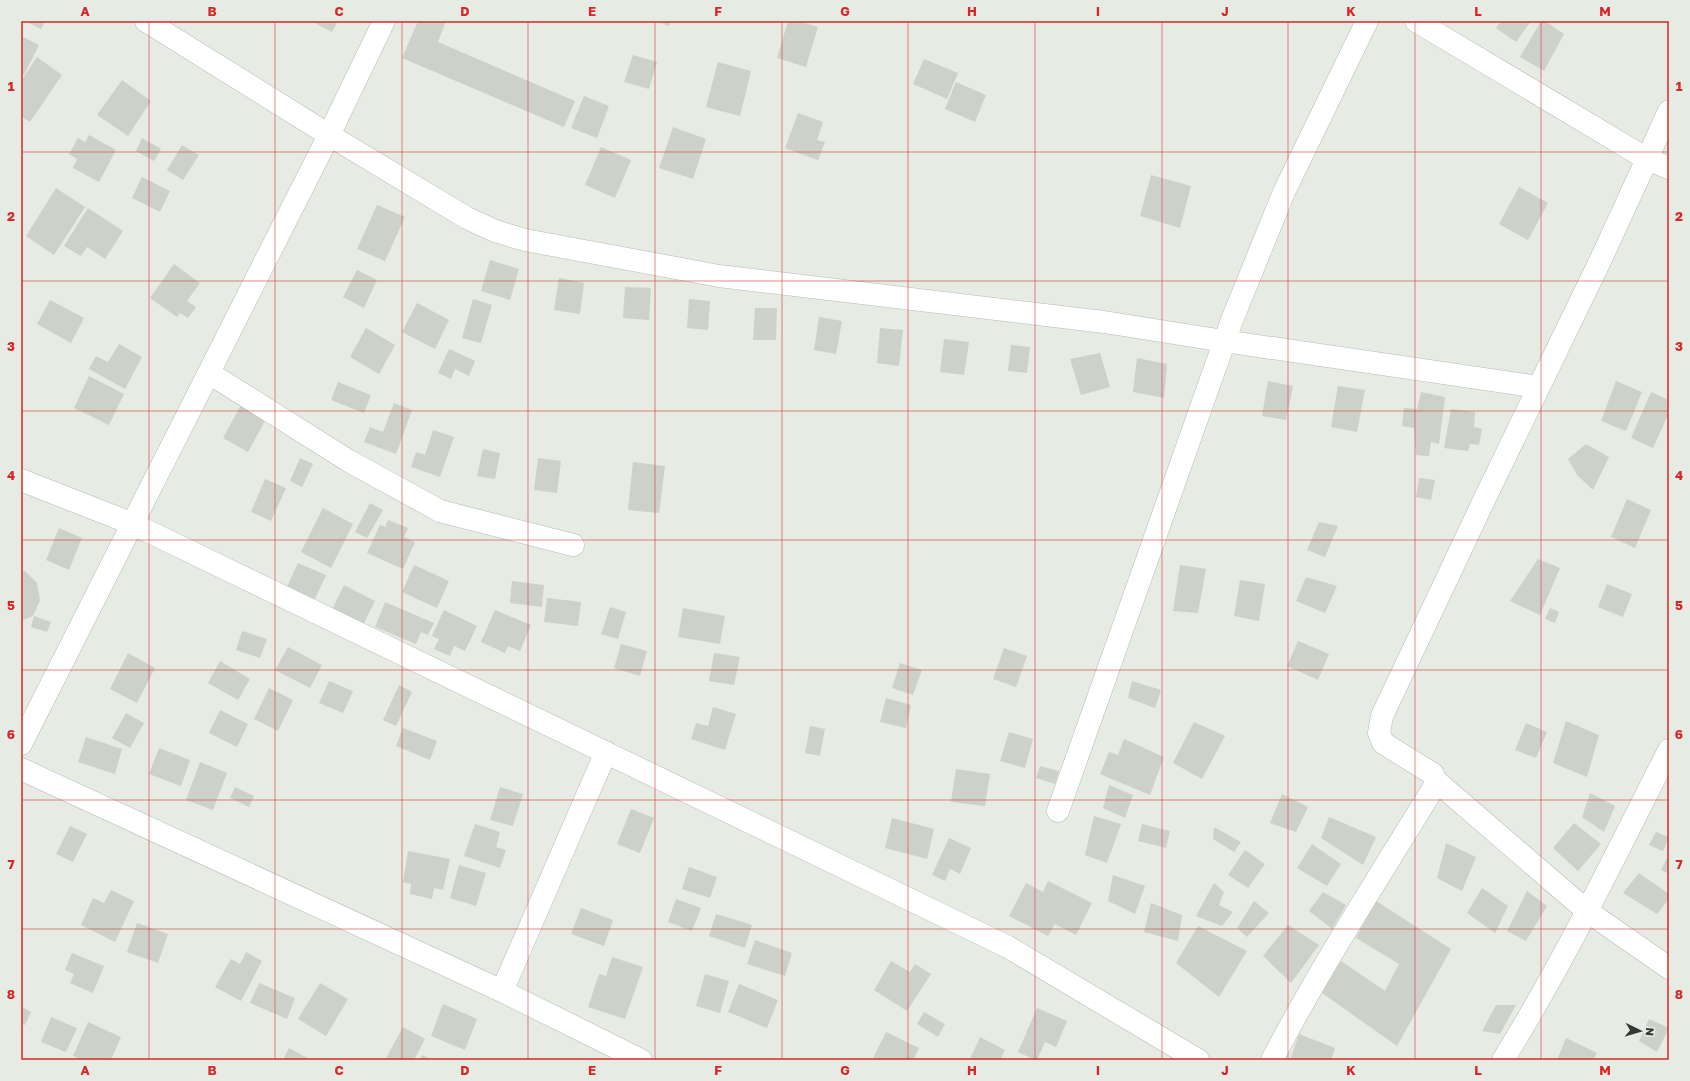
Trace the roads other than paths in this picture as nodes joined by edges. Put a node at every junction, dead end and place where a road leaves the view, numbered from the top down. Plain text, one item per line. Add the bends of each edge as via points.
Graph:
1 (146, 21) edge
2 (384, 21) edge
3 (1367, 21) edge
4 (1416, 21) edge
5 (1669, 111) edge
6 (329, 135) junction
7 (1647, 159) junction
8 (1669, 168) edge
9 (1224, 342) junction
10 (209, 373) junction
11 (1538, 387) junction
12 (21, 480) edge
13 (132, 524) junction
14 (573, 545) dead end
15 (21, 744) edge
16 (1669, 750) edge
17 (606, 752) junction
18 (21, 769) edge
19 (1435, 780) junction
20 (1058, 811) dead end
21 (1587, 911) junction
22 (1669, 968) edge
23 (502, 991) junction
24 (641, 1060) edge
25 (1198, 1060) edge
26 (1272, 1060) edge
27 (1503, 1060) edge

1 - 6 street
2 - 6 street
3 - 9 street via 1284,192
4 - 7 street
5 - 7 street
6 - 9 street via 467,218 495,232 525,240 719,276 1104,322
6 - 10 street
7 - 8 street
7 - 11 street
9 - 11 street
9 - 20 street
10 - 13 street
10 - 14 street via 349,461 440,511
11 - 19 street via 1382,716 1379,733 1383,743 1433,774
12 - 13 street
13 - 15 street
13 - 17 street
16 - 21 street
17 - 23 street
17 - 25 street via 1008,947
18 - 23 street
19 - 21 street
19 - 26 street via 1434,787 1336,948
21 - 22 street
21 - 27 street via 1528,1020
23 - 24 street

